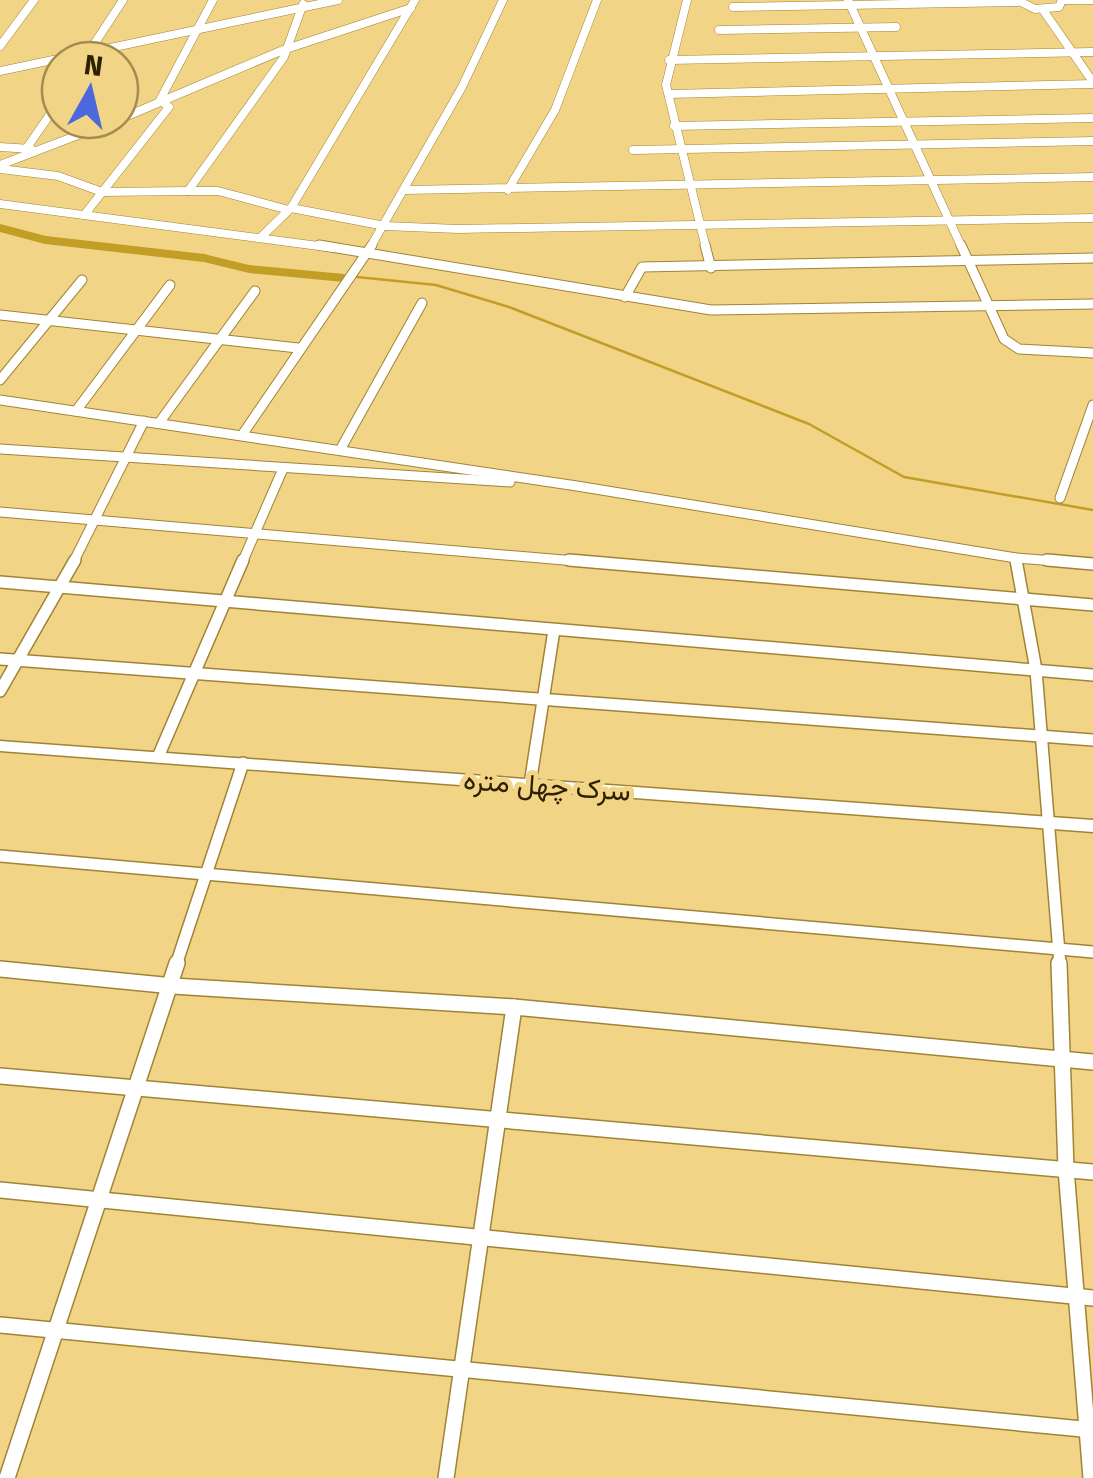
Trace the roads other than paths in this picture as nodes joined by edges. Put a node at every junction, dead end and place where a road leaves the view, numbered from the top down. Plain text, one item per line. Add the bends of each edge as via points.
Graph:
1 (34, 0) edge
2 (123, 0) edge
3 (213, 0) edge
4 (338, 0) edge
5 (503, 0) edge
6 (597, 0) edge
7 (687, 0) edge
8 (1062, 0) edge
9 (1093, 0) edge
10 (1017, 1) edge
11 (303, 3) edge
12 (850, 3) edge
13 (413, 4) edge
14 (733, 7) dead end
15 (1043, 10) junction
16 (896, 26) dead end
17 (861, 27) junction
18 (196, 30) junction
19 (719, 30) dead end
20 (97, 40) edge
21 (140, 42) edge
22 (0, 46) edge
23 (283, 50) junction
24 (1073, 52) junction
25 (1093, 52) edge
26 (874, 57) junction
27 (669, 60) junction
28 (40, 63) edge
29 (0, 72) edge
30 (1093, 83) edge
31 (888, 87) junction
32 (669, 94) junction
33 (161, 103) junction
34 (140, 111) edge
35 (1093, 118) edge
36 (905, 123) junction
37 (674, 126) junction
38 (40, 129) edge
39 (65, 140) edge
40 (1093, 141) edge
41 (914, 144) junction
42 (0, 147) edge
43 (679, 148) junction
44 (26, 149) junction
45 (40, 150) junction
46 (633, 150) dead end
47 (0, 167) edge
48 (1093, 178) edge
49 (930, 180) junction
50 (688, 186) junction
51 (188, 190) junction
52 (406, 190) junction
53 (508, 190) junction
54 (102, 192) junction
55 (0, 204) edge
56 (288, 208) junction
57 (85, 214) junction
58 (1093, 218) edge
59 (949, 220) junction
60 (698, 225) junction
61 (385, 226) junction
62 (262, 236) junction
63 (364, 252) junction
64 (1093, 258) edge
65 (968, 262) junction
66 (712, 268) junction
67 (82, 280) dead end
68 (170, 285) dead end
69 (255, 291) dead end
70 (625, 297) junction
71 (422, 303) dead end
72 (1093, 304) edge
73 (990, 306) junction
74 (0, 315) edge
75 (50, 320) junction
76 (137, 330) junction
77 (220, 338) junction
78 (298, 348) junction
79 (1093, 353) edge
80 (0, 380) edge
81 (0, 400) edge
82 (1093, 406) edge
83 (76, 411) junction
84 (144, 420) junction
85 (160, 423) junction
86 (1088, 434) edge
87 (242, 435) junction
88 (0, 449) edge
89 (340, 450) junction
90 (126, 459) junction
91 (282, 471) junction
92 (577, 486) junction
93 (1060, 498) dead end
94 (0, 512) edge
95 (98, 520) junction
96 (254, 534) junction
97 (1016, 558) junction
98 (1093, 564) edge
99 (0, 582) edge
100 (59, 587) junction
101 (1023, 598) junction
102 (224, 601) junction
103 (1093, 605) edge
104 (554, 630) junction
105 (0, 659) edge
106 (17, 660) junction
107 (1036, 670) junction
108 (191, 674) junction
109 (1093, 676) edge
110 (0, 691) edge
111 (542, 700) junction
112 (1042, 737) junction
113 (1093, 740) edge
114 (0, 746) edge
115 (158, 757) junction
116 (243, 763) junction
117 (530, 784) junction
118 (1048, 822) junction
119 (1093, 826) edge
120 (0, 856) edge
121 (210, 873) junction
122 (1059, 949) junction
123 (1093, 952) edge
124 (0, 969) edge
125 (173, 986) junction
126 (514, 1007) junction
127 (1064, 1059) junction
128 (1093, 1062) edge
129 (0, 1076) edge
130 (135, 1090) junction
131 (497, 1120) junction
132 (1066, 1169) junction
133 (1093, 1172) edge
134 (0, 1190) edge
135 (98, 1199) junction
136 (480, 1234) junction
137 (1085, 1297) edge
138 (0, 1324) edge
139 (53, 1329) junction
140 (459, 1366) junction
141 (1090, 1430) edge
142 (10, 1477) edge
143 (446, 1478) edge
144 (1091, 1478) edge

1 - 22 street
2 - 20 street
3 - 18 street
4 - 11 street
5 - 52 street
6 - 53 street via 554,110
7 - 27 street
8 - 9 street
8 - 15 street
10 - 12 street
10 - 15 street
11 - 18 street
11 - 23 street
12 - 14 street
12 - 17 street
13 - 23 street
13 - 56 street
15 - 24 street
16 - 17 street
17 - 19 street
17 - 26 street
18 - 21 street
18 - 33 street
23 - 33 street
23 - 51 street
24 - 25 street
24 - 26 street
24 - 30 street
26 - 27 street
26 - 31 street
27 - 32 street
28 - 29 street
30 - 31 street
31 - 32 street
31 - 36 street
32 - 37 street
33 - 34 street
33 - 54 street via 169,106
35 - 36 street
36 - 37 street
36 - 41 street
37 - 43 street
38 - 44 street
39 - 45 street
40 - 41 street
41 - 43 street
41 - 49 street
42 - 44 street
43 - 46 street
43 - 50 street
44 - 45 street
45 - 47 street
47 - 54 street via 58,176
48 - 49 street
49 - 50 street
49 - 59 street
50 - 53 street
50 - 60 street
51 - 54 street
51 - 56 street via 218,190
52 - 53 street
52 - 61 street
54 - 57 street
55 - 57 street
56 - 61 street
56 - 62 street
57 - 62 street
58 - 59 street
59 - 60 street
59 - 65 street
60 - 61 street
60 - 66 street
61 - 63 street
62 - 63 street
63 - 70 street
63 - 78 street
64 - 65 street
65 - 66 street
65 - 73 street
66 - 70 street via 642,267
67 - 75 street
68 - 76 street
69 - 77 street
70 - 73 street via 711,310
71 - 89 street
72 - 73 street
73 - 79 street via 1004,340 1019,349
74 - 75 street
75 - 76 street
75 - 80 street
76 - 77 street
76 - 83 street
77 - 78 street
77 - 85 street
78 - 87 street
81 - 83 street
82 - 86 street
83 - 84 street
84 - 85 street
84 - 90 street
85 - 87 street
86 - 93 street
87 - 89 street
88 - 90 street
89 - 92 street
90 - 91 street
90 - 95 street
91 - 92 street
91 - 96 street
92 - 97 street
94 - 95 street
95 - 96 street
95 - 100 street
96 - 101 street
96 - 102 street
97 - 98 street
97 - 101 street
99 - 100 street
100 - 102 street
100 - 106 street
101 - 103 street
101 - 107 street
102 - 104 street
102 - 108 street
104 - 107 street
104 - 111 street
105 - 106 street
106 - 108 street
106 - 110 street
107 - 109 street
107 - 112 street
108 - 111 street
108 - 115 street
111 - 112 street
111 - 117 street
112 - 113 street
112 - 118 street
114 - 115 street, سرک چهل متره
115 - 116 street, سرک چهل متره
116 - 117 street, سرک چهل متره
116 - 121 street
117 - 118 street, سرک چهل متره
118 - 119 street, سرک چهل متره
118 - 122 street
120 - 121 street
121 - 122 street
121 - 125 street
122 - 123 street
122 - 127 street
124 - 125 street
125 - 126 street
125 - 130 street
126 - 127 street
126 - 131 street
127 - 128 street
127 - 132 street
129 - 130 street
130 - 131 street
130 - 135 street
131 - 132 street
131 - 136 street
132 - 133 street
132 - 137 street
134 - 135 street
135 - 136 street
135 - 139 street
136 - 137 street
136 - 140 street
137 - 141 street
138 - 139 street
139 - 140 street
139 - 142 street
140 - 141 street
140 - 143 street
141 - 144 street

